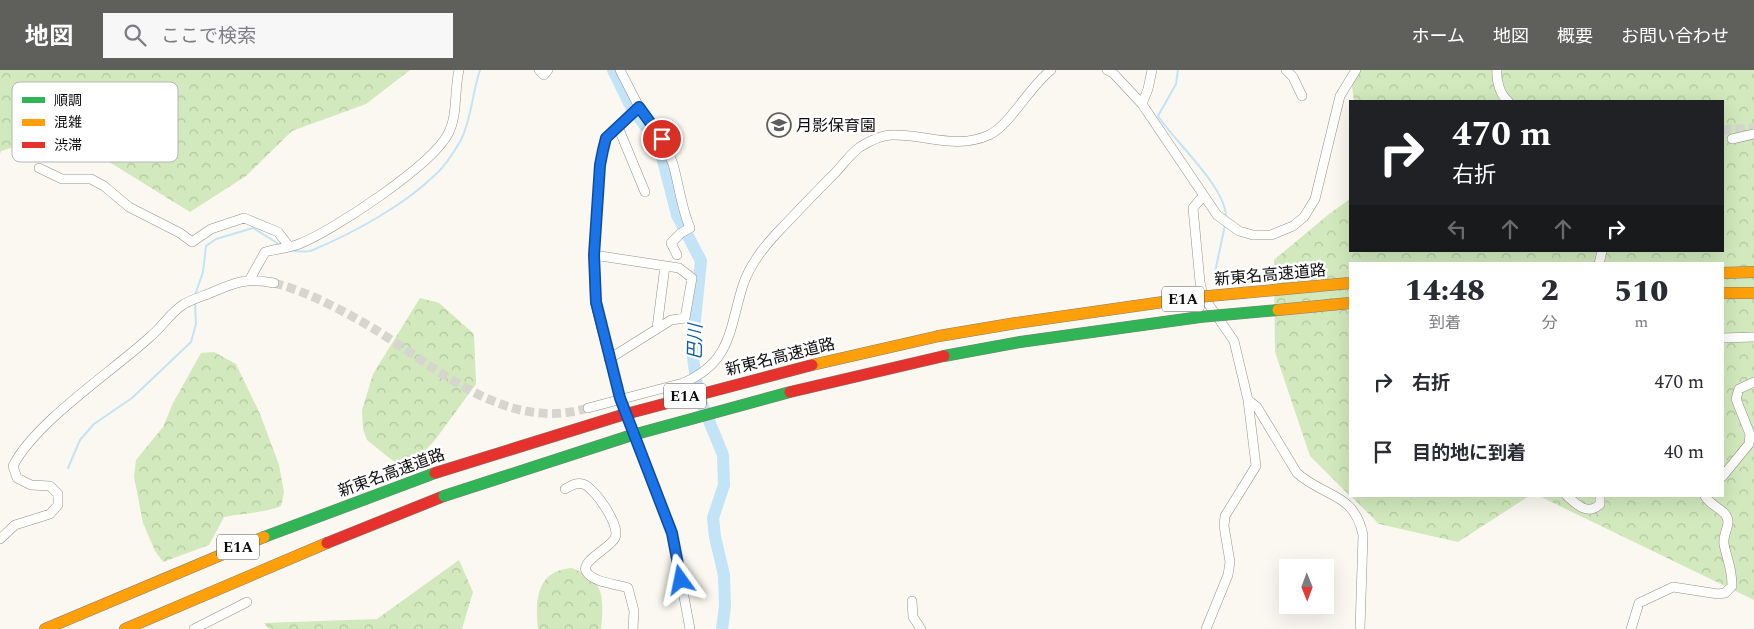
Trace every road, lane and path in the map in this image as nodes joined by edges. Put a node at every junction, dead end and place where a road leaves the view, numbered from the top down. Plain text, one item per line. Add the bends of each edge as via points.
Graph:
1 (459, 70) edge
2 (539, 70) edge
3 (548, 70) edge
4 (620, 70) edge
5 (1051, 70) edge
6 (1107, 70) edge
7 (1152, 70) edge
8 (1286, 70) edge
9 (1356, 70) edge
10 (1497, 70) edge
11 (1302, 96) dead end
12 (1506, 100) edge
13 (1142, 104) junction
14 (636, 110) junction
15 (618, 127) junction
16 (1754, 134) edge
17 (1732, 139) dead end
18 (39, 168) dead end
19 (645, 192) dead end
20 (1202, 196) junction
21 (288, 245) junction
22 (594, 255) junction
23 (677, 255) dead end
24 (665, 266) junction
25 (1754, 272) edge
26 (1724, 273) edge
27 (250, 279) junction
28 (274, 283) tunnel mouth
29 (1349, 283) edge
30 (1724, 293) edge
31 (1754, 293) edge
32 (1349, 303) edge
33 (657, 328) junction
34 (1754, 336) edge
35 (1724, 338) edge
36 (609, 359) junction
37 (1754, 382) edge
38 (620, 398) junction
39 (1248, 400) junction
40 (588, 408) tunnel mouth
41 (1724, 475) edge
42 (564, 490) dead end
43 (1568, 497) edge
44 (1600, 497) edge
45 (1706, 497) edge
46 (0, 538) edge
47 (912, 601) dead end
48 (247, 602) dead end
49 (45, 629) edge
50 (125, 629) edge
51 (194, 629) edge
52 (633, 629) edge
53 (690, 629) edge
54 (921, 629) edge
55 (1206, 629) edge
56 (1360, 629) edge
57 (1631, 629) edge

1 - 21 street via 453,122 436,148 397,184 325,230 297,245
2 - 3 street via 544,75
4 - 14 street
5 - 38 street via 1038,80 991,134 962,142 890,135 860,147 772,238 754,262 725,348 706,371 684,383
6 - 13 street via 1113,72
7 - 13 street
8 - 11 street
9 - 20 street via 1340,96 1316,199 1293,226 1271,235 1239,231 1217,216
10 - 12 street via 1496,76
13 - 20 street
14 - 15 street
14 - 23 street via 657,129 673,165 690,228 671,243
15 - 19 street
15 - 22 street via 606,138 600,165
16 - 17 street
18 - 21 street via 62,179 91,179 129,207 192,242 211,229 244,218 278,232
20 - 39 street via 1192,208 1203,296 1234,341
21 - 27 street via 266,252
22 - 24 street
22 - 36 street via 596,302
24 - 33 street
24 - 33 street via 679,268 692,278 684,318 671,320
25 - 26 highway
27 - 28 street
27 - 46 street via 227,285 172,312 151,337 51,421 18,455 13,466 17,478 31,485 50,486 58,494 58,505 50,514 15,525
29 - 49 highway, 新東名高速道路 / E1A, bridge via 1198,297 939,336 690,395 435,473 261,538
30 - 31 highway
32 - 50 highway, E1A, bridge via 1200,317 1020,342 944,356 696,416 520,468 444,496
33 - 36 street
34 - 35 street
36 - 38 street
37 - 41 street via 1739,389 1736,399 1750,434 1749,444
38 - 40 street
38 - 53 street via 672,533
39 - 55 street via 1256,466 1225,516 1230,562 1228,574
39 - 56 street via 1257,408 1297,473 1348,503 1360,522 1363,535
42 - 52 street via 575,484 591,489 615,522 616,536 585,567 595,579 628,588 634,611
43 - 44 street via 1587,510 1600,504
45 - 57 street via 1726,514 1728,523 1723,543 1732,571 1732,586 1718,594 1673,587 1639,603
47 - 54 street via 913,617
48 - 51 street

